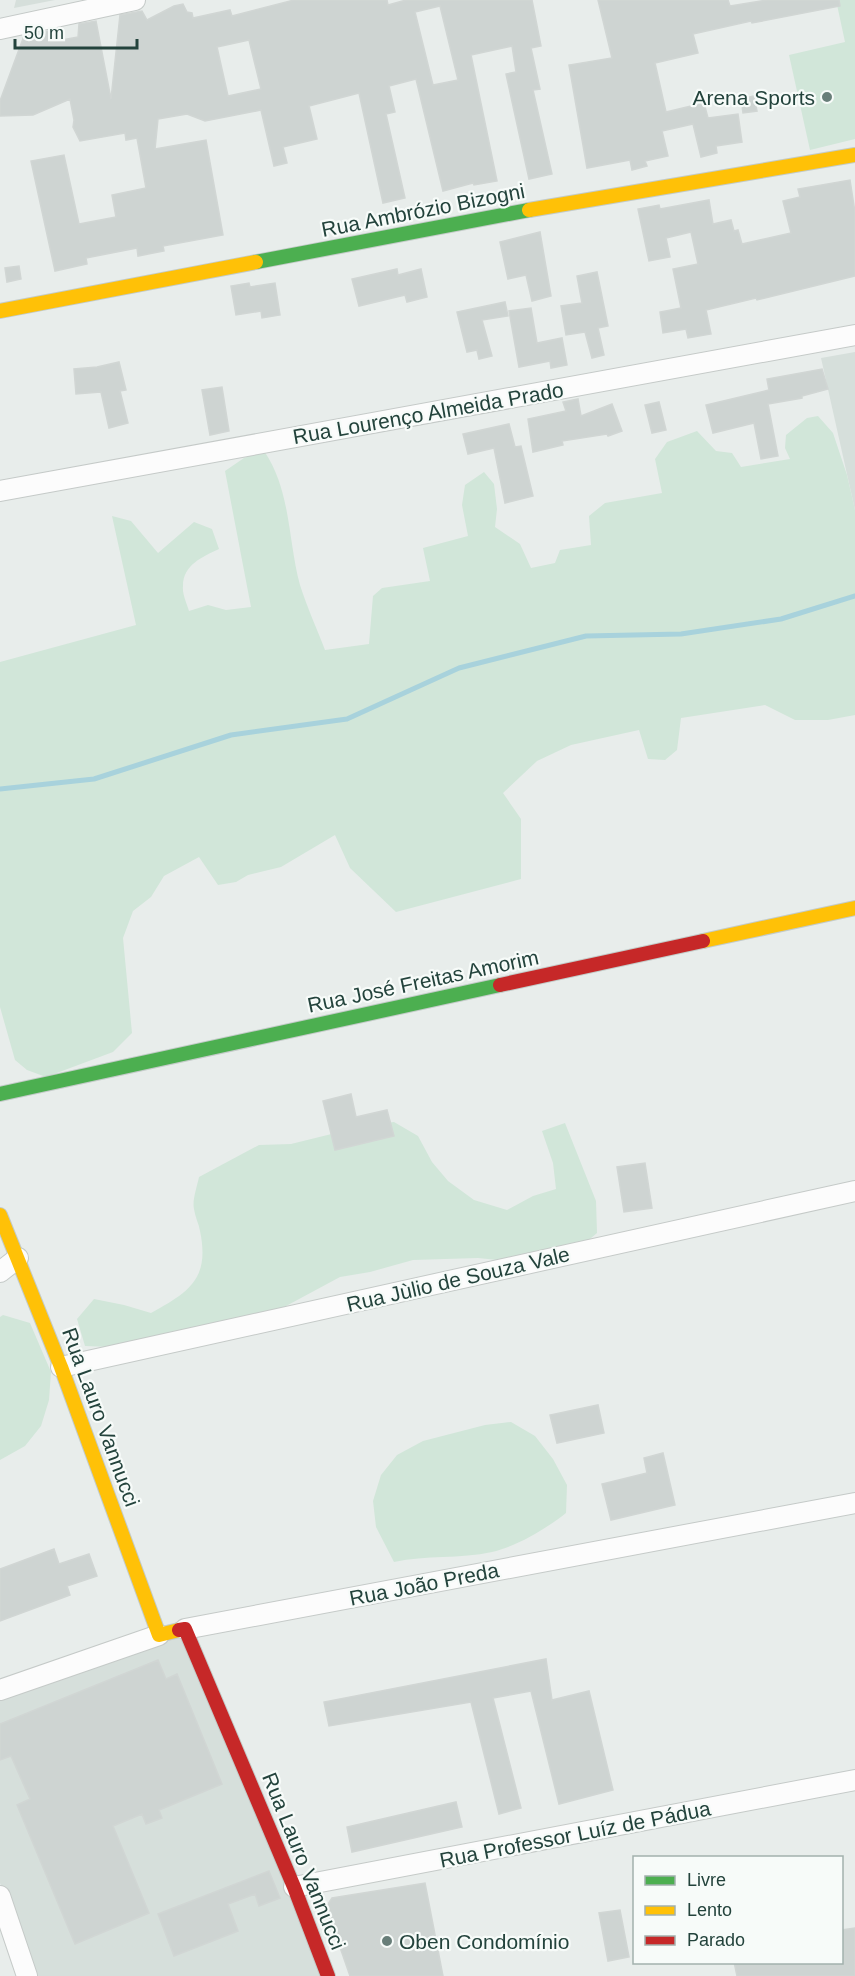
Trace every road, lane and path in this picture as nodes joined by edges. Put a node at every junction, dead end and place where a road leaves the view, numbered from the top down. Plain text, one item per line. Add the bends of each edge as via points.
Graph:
1 (135, 0) edge
2 (0, 29) edge
3 (855, 155) edge
4 (0, 311) edge
5 (855, 335) edge
6 (0, 491) edge
7 (855, 908) edge
8 (0, 1094) edge
9 (855, 1191) edge
10 (0, 1215) edge
11 (18, 1258) junction
12 (0, 1272) edge
13 (61, 1367) junction
14 (855, 1503) edge
15 (185, 1629) junction
16 (159, 1635) junction
17 (0, 1690) edge
18 (855, 1780) edge
19 (294, 1887) junction
20 (0, 1896) edge
21 (25, 1975) edge
22 (328, 1976) edge

1 - 2 street
3 - 4 street, Rua Ambrózio Bizogni via 519,212
5 - 6 street, Rua Lourenço Almeida Prado
7 - 8 street, Rua José Freitas Amorim
9 - 13 street, Rua Jùlio de Souza Vale
10 - 11 street, Rua Lauro Vannucci
11 - 12 street
11 - 13 street, Rua Lauro Vannucci
13 - 16 street, Rua Lauro Vannucci
14 - 15 street, Rua João Preda
15 - 16 street, Rua João Preda
15 - 19 street, Rua Lauro Vannucci
16 - 17 street, Rua João Preda
18 - 19 street, Rua Professor Luíz de Pádua
19 - 22 street, Rua Lauro Vannucci
20 - 21 street

